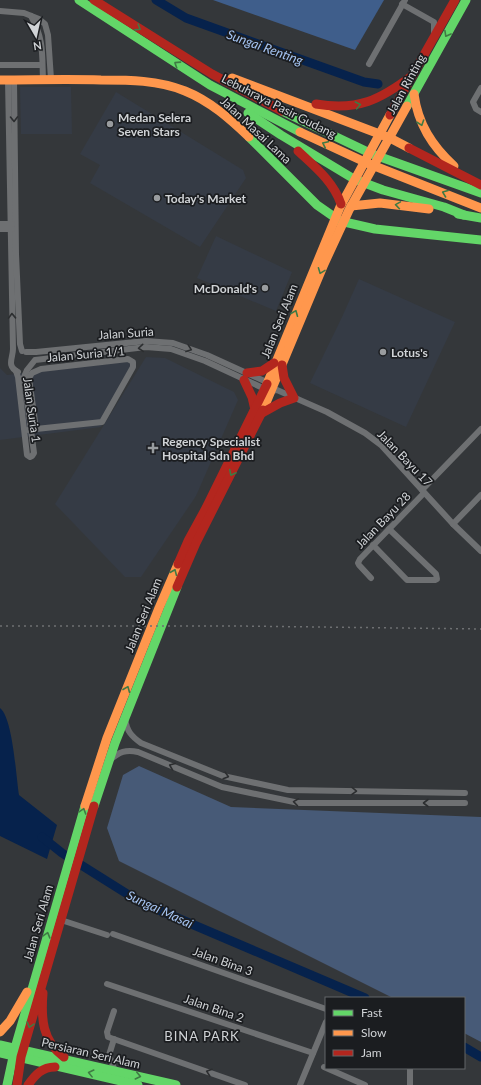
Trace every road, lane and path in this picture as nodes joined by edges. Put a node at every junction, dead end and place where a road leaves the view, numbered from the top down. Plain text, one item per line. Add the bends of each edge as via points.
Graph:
1 (80, 0) edge
2 (94, 0) edge
3 (455, 0) edge
4 (466, 0) edge
5 (404, 2) edge
6 (0, 11) edge
7 (31, 16) junction
8 (433, 38) junction
9 (196, 64) junction
10 (369, 64) dead end
11 (0, 65) edge
12 (42, 65) junction
13 (413, 75) junction
14 (46, 79) junction
15 (7, 80) edge
16 (210, 85) junction
17 (481, 88) edge
18 (414, 94) junction
19 (278, 95) junction
20 (479, 110) edge
21 (281, 135) junction
22 (377, 136) junction
23 (388, 140) junction
24 (355, 177) junction
25 (364, 181) junction
26 (481, 185) edge
27 (481, 193) edge
28 (345, 207) junction
29 (481, 208) edge
30 (464, 215) junction
31 (481, 218) edge
32 (0, 224) edge
33 (13, 226) junction
34 (0, 229) edge
35 (481, 240) edge
36 (24, 352) junction
37 (12, 355) junction
38 (73, 355) junction
39 (279, 363) junction
40 (31, 365) junction
41 (57, 367) junction
42 (27, 370) junction
43 (16, 371) junction
44 (245, 377) junction
45 (271, 388) junction
46 (294, 398) junction
47 (258, 412) junction
48 (481, 429) edge
49 (30, 430) junction
50 (423, 492) junction
51 (481, 495) edge
52 (453, 524) junction
53 (389, 529) junction
54 (373, 545) junction
55 (481, 551) edge
56 (371, 578) dead end
57 (151, 639) junction
58 (125, 718) junction
59 (109, 762) junction
60 (465, 793) dead end
61 (465, 803) dead end
62 (76, 850) junction
63 (70, 871) junction
64 (61, 920) junction
65 (40, 973) junction
66 (107, 984) dead end
67 (325, 1009) edge
68 (114, 1011) dead end
69 (325, 1024) edge
70 (0, 1032) edge
71 (114, 1039) junction
72 (0, 1045) edge
73 (18, 1052) junction
74 (0, 1053) edge
75 (313, 1053) junction
76 (71, 1065) junction
77 (329, 1069) edge
78 (410, 1069) edge
79 (115, 1071) junction
80 (7, 1085) edge
81 (17, 1085) edge
82 (28, 1085) edge
83 (138, 1085) edge
84 (176, 1085) edge
85 (245, 1085) edge
86 (300, 1085) edge
87 (366, 1085) edge
88 (410, 1085) edge

16 -> 1 main road, Lebuhraya Pasir Gudang
2 -> 9 main road, Lebuhraya Pasir Gudang
3 - 8 main road, Jalan Rinting
4 -> 18 main road, Jalan Rinting
5 - 8 street via 434,22
5 - 10 street
6 - 7 street via 24,12
7 - 12 street via 41,39
7 - 14 street via 45,24 48,35
8 - 13 main road, Jalan Rinting
9 - 19 main road
9 - 27 main road, Lebuhraya Pasir Gudang via 289,115 372,154
11 - 12 street
12 - 14 street
19 -> 13 main road via 326,106 353,106 375,100 394,90
13 - 22 main road, Jalan Rinting
14 - 15 main road, Jalan Masai Lama
14 - 35 main road, Jalan Masai Lama via 138,80 177,88 198,97 228,117 317,205 340,221 375,230
15 -> 33 street
15 - 33 street via 9,202
16 - 21 main road
29 -> 16 main road, Lebuhraya Pasir Gudang via 360,160 283,124
17 - 20 street via 473,102
18 - 23 main road, Jalan Rinting
18 -> 26 main road via 420,122 427,136 448,161
19 - 22 main road
21 - 24 main road
21 - 28 main road via 326,177
22 - 23 main road
22 - 24 main road, Jalan Rinting
23 - 25 main road, Jalan Rinting
23 - 26 main road
24 - 25 main road
24 - 28 main road, Jalan Seri Alam
25 - 28 main road, Jalan Seri Alam
25 - 30 main road via 383,190
30 -> 28 main road via 386,203 364,203
28 - 39 main road, Jalan Seri Alam via 324,264
30 - 31 main road
32 - 33 street
33 - 34 street
33 - 36 street via 20,344
37 -> 33 street
36 - 37 street via 19,351
36 - 40 street via 31,357
36 -> 44 street, Jalan Suria via 146,341 172,343 207,355
37 - 43 street via 10,362
38 - 40 street, Jalan Suria via 37,359
38 - 41 street via 59,360
44 -> 38 street, Jalan Suria via 171,349 146,347
39 - 44 main road
39 - 45 main road, Jalan Seri Alam
39 - 46 main road
40 - 42 street
41 - 49 street, Jalan Suria 1/1 via 41,369 32,373 29,378
41 - 49 street, Jalan Suria 1/1 via 128,359 133,367 102,422
42 - 43 street
42 - 49 street, Jalan Suria 1 via 24,377
43 - 49 street, Jalan Suria 1
44 - 45 street, Jalan Suria
44 - 47 main road
45 - 46 street, Jalan Bayu 17
45 - 47 main road, Jalan Seri Alam
46 - 47 main road
46 - 50 street, Jalan Bayu 17 via 366,432
47 - 57 main road, Jalan Seri Alam via 188,540
48 - 50 street, Jalan Bayu 28
50 - 52 street, Jalan Bayu 17
50 - 53 street, Jalan Bayu 28
51 - 52 street
52 - 55 street, Jalan Bayu 17
53 - 54 street, Jalan Bayu 28
53 - 54 street via 436,574 437,579 407,580
54 - 56 street, Jalan Bayu 28 via 358,563
57 - 58 main road, Jalan Seri Alam
62 -> 57 main road, Jalan Seri Alam via 107,738
58 - 59 main road, Jalan Seri Alam
58 -> 60 street via 132,737 141,743 223,776 288,790
61 -> 59 street via 299,803 222,787 129,750 120,752
59 - 62 main road, Jalan Seri Alam
62 - 63 main road, Jalan Seri Alam
63 - 64 main road, Jalan Seri Alam
65 -> 63 main road, Jalan Seri Alam
64 - 65 main road, Jalan Seri Alam
64 - 67 street, Jalan Bina 3
65 - 70 main road via 10,1021
65 - 73 main road, Jalan Seri Alam
65 - 76 main road via 47,1037 52,1048
66 - 75 street, Jalan Bina 2
68 - 71 street via 107,1032 108,1037
69 - 75 street
71 - 79 street via 109,1055
85 -> 71 street
72 - 73 main road, Persiaran Seri Alam
73 - 74 main road, Persiaran Seri Alam
73 - 76 main road, Persiaran Seri Alam
73 - 80 main road, Jalan Seri Alam
73 - 81 main road, Jalan Seri Alam
75 - 86 street
76 - 79 main road, Persiaran Seri Alam
76 - 82 main road via 43,1069 36,1073
83 -> 76 main road, Persiaran Seri Alam
77 - 87 street
78 - 88 street
79 -> 84 main road, Persiaran Seri Alam

